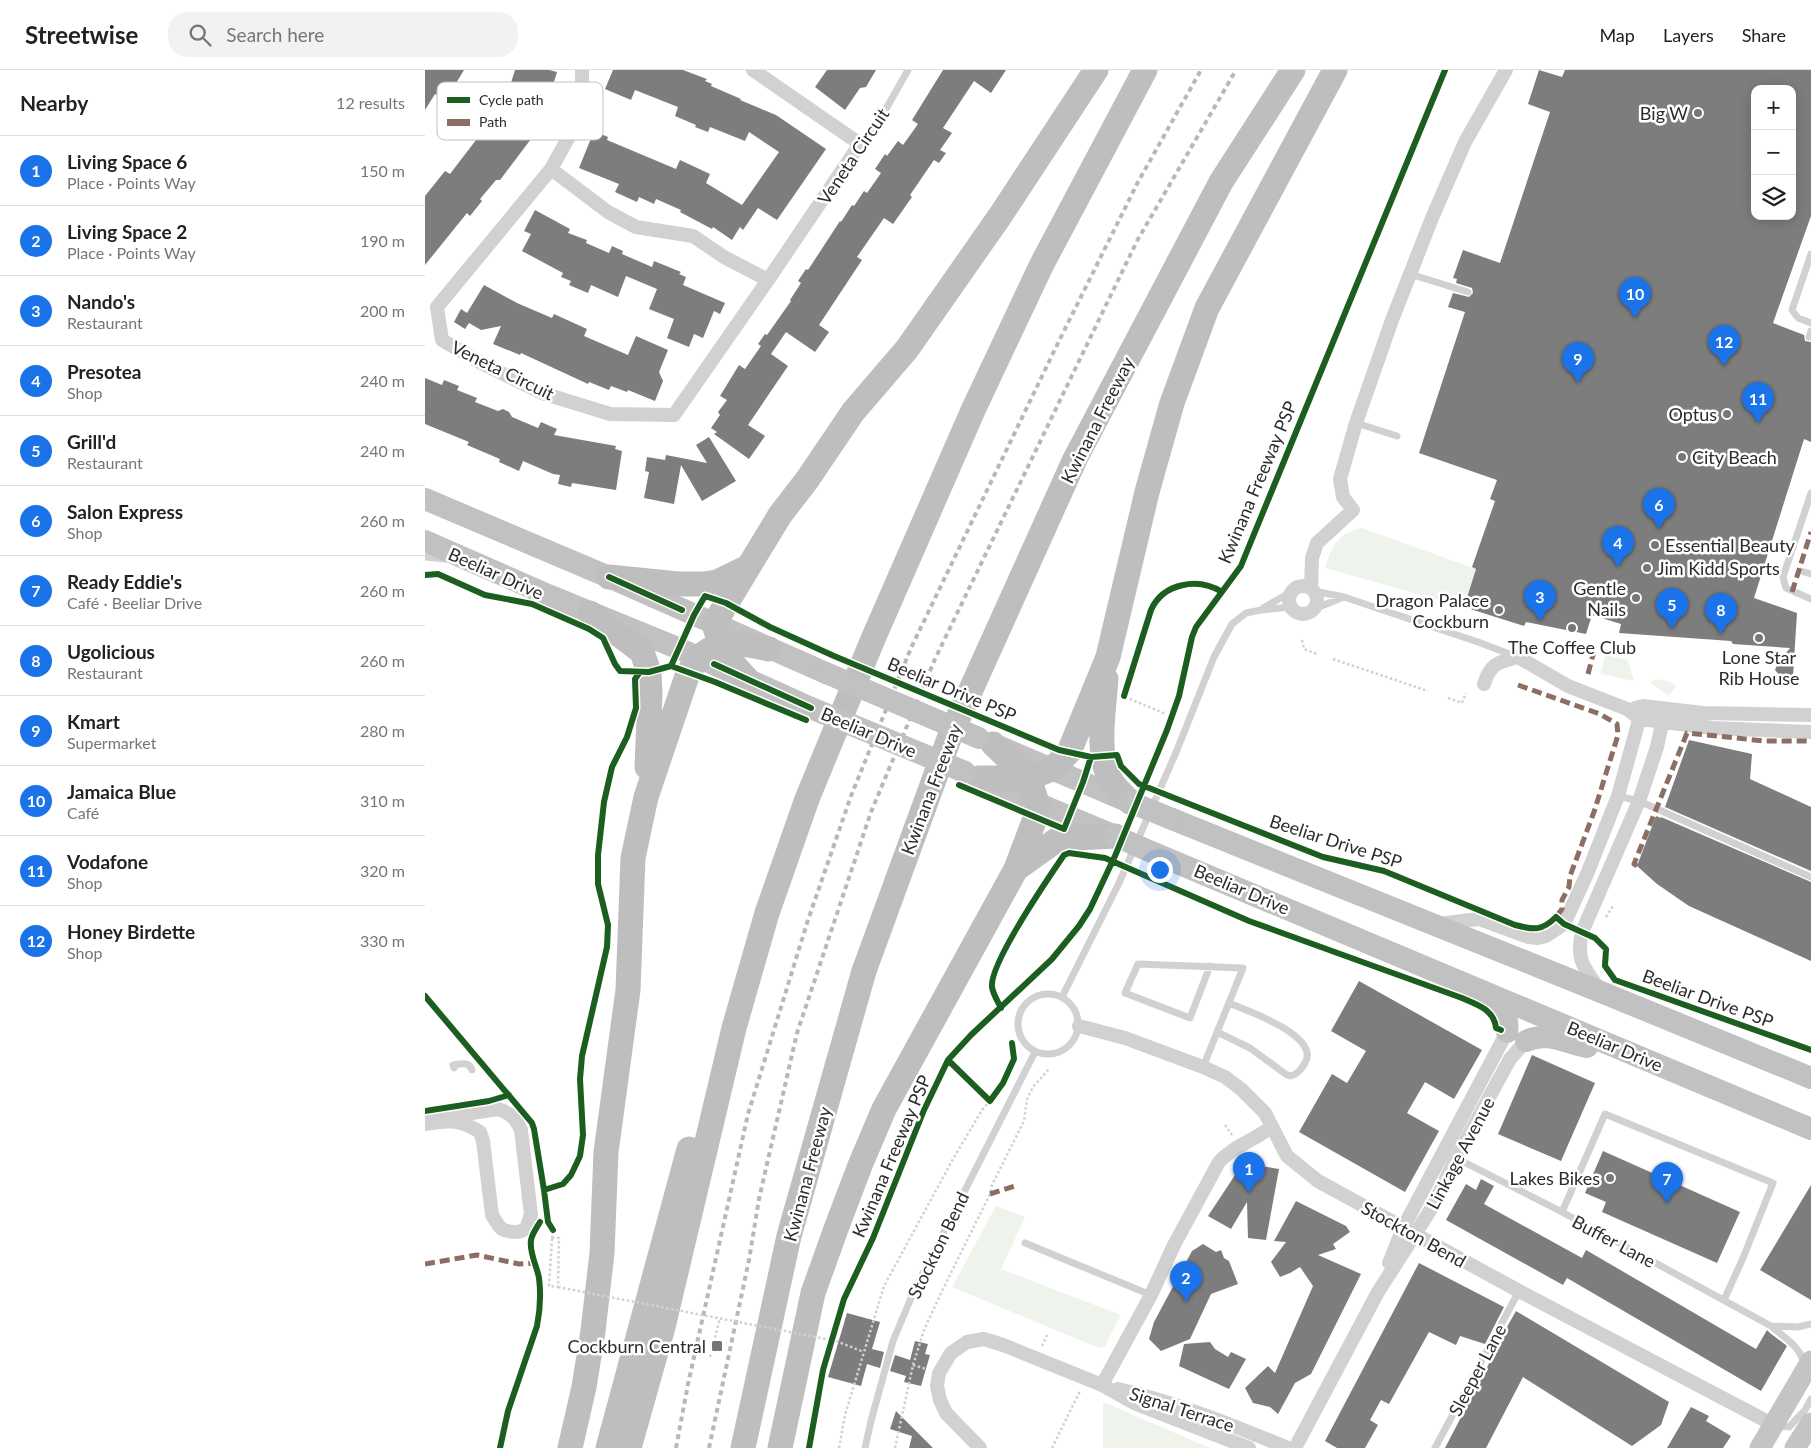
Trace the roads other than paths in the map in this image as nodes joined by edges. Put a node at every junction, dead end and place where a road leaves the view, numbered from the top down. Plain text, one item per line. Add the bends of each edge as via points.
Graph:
1 (753, 70) edge
2 (907, 70) edge
3 (1096, 70) edge
4 (1145, 70) edge
5 (1293, 70) edge
6 (1335, 70) edge
7 (1506, 70) edge
8 (567, 140) edge
9 (859, 144) junction
10 (551, 169) junction
11 (1811, 254) edge
12 (1410, 274) junction
13 (768, 280) junction
14 (1468, 292) dead end
15 (1811, 323) edge
16 (1356, 423) junction
17 (1397, 436) dead end
18 (1811, 494) edge
19 (425, 499) edge
20 (425, 541) edge
21 (425, 557) edge
22 (470, 562) junction
23 (748, 567) junction
24 (1801, 571) dead end
25 (1811, 574) edge
26 (609, 577) junction
27 (1304, 589) junction
28 (1344, 597) junction
29 (1811, 599) edge
30 (1291, 607) junction
31 (1314, 609) junction
32 (1261, 610) junction
33 (591, 613) junction
34 (711, 642) junction
35 (769, 649) joint
36 (1108, 657) junction
37 (1518, 658) junction
38 (748, 680) joint
39 (1483, 684) dead end
40 (1641, 713) junction
41 (1811, 715) edge
42 (1664, 716) junction
43 (1811, 732) edge
44 (986, 741) junction
45 (1052, 769) junction
46 (972, 775) junction
47 (1028, 778) junction
48 (646, 796) junction
49 (1618, 796) junction
50 (1639, 801) junction
51 (1130, 802) junction
52 (1037, 803) junction
53 (1115, 836) junction
54 (1016, 869) junction
55 (1811, 877) edge
56 (1432, 925) junction
57 (1210, 966) junction
58 (1485, 992) junction
59 (1601, 992) junction
60 (1062, 997) junction
61 (1229, 1003) junction
62 (1079, 1026) junction
63 (734, 1028) junction
64 (1217, 1032) junction
65 (1516, 1037) junction
66 (1035, 1052) junction
67 (1644, 1058) junction
68 (1203, 1067) junction
69 (454, 1068) dead end
70 (472, 1070) dead end
71 (1811, 1078) edge
72 (425, 1120) edge
73 (425, 1124) edge
74 (1271, 1126) junction
75 (1811, 1129) edge
76 (1456, 1158) junction
77 (1563, 1212) junction
78 (1409, 1231) junction
79 (1025, 1243) dead end
80 (1519, 1291) junction
81 (1151, 1295) junction
82 (1724, 1300) junction
83 (1811, 1324) edge
84 (1771, 1326) junction
85 (1808, 1366) edge
86 (1102, 1385) junction
87 (1811, 1400) edge
88 (1811, 1423) edge
89 (1774, 1425) junction
90 (571, 1448) edge
91 (608, 1448) edge
92 (629, 1448) edge
93 (743, 1448) edge
94 (780, 1448) edge
95 (865, 1448) edge
96 (980, 1448) edge
97 (1249, 1448) edge
98 (1288, 1448) edge
99 (1295, 1448) edge
100 (1435, 1448) edge
101 (1760, 1448) edge
102 (1795, 1448) edge

1 - 9 street
2 - 9 lane, Veneta Circuit via 886,109
3 - 23 highway via 989,232 907,349 853,412 779,515
4 - 63 highway via 1042,264 974,408 873,639 807,799 767,913
5 - 93 highway, Kwinana Freeway via 1221,182 1075,459 950,736 864,971 789,1236
6 - 36 highway via 1207,308 1172,403
7 - 12 street via 1465,142
8 - 10 street, Veneta Circuit
9 - 13 street, Veneta Circuit
10 - 13 street via 608,212 636,227 693,236
10 - 13 street, Veneta Circuit via 437,307 443,340 481,363 542,393 609,414 675,415
11 - 15 lane via 1792,310 1798,318
12 - 14 lane
12 - 16 street
16 - 17 lane
16 - 27 street via 1340,479 1343,497 1353,510 1317,543
18 - 29 lane via 1783,577 1786,588
19 - 26 highway
20 - 22 highway, Beeliar Drive
21 - 22 lane
22 - 33 highway, Beeliar Drive
23 - 26 highway via 717,582 703,584
23 - 34 highway
24 - 25 lane
26 - 34 highway
27 - 28 lane
27 - 30 street via 1288,600
27 - 31 street via 1317,600
27 - 32 lane
28 - 31 lane
28 - 37 lane
30 - 31 street via 1301,614
30 - 32 lane
32 - 60 lane via 1246,613 1232,624 1223,640 1119,883
33 - 34 highway, Beeliar Drive
33 - 48 highway via 642,652 649,672
34 - 35 highway
34 - 38 highway
34 - 48 highway via 687,673
35 - 44 highway, bridge
36 - 45 highway via 1069,752
36 - 51 highway via 1103,733 1105,766 1112,782
37 - 39 street via 1492,667
37 - 40 street via 1568,686
38 - 46 highway, Beeliar Drive, bridge
40 - 42 street
40 - 49 street
41 - 42 street
42 - 43 street via 1737,730
42 - 50 street
44 - 45 highway
44 - 47 highway
45 - 47 highway
45 - 51 highway
46 - 47 highway
46 - 52 highway, Beeliar Drive
47 - 52 highway
48 - 90 highway via 633,858 627,990 607,1152 602,1253 584,1387
49 - 50 lane
49 - 56 street via 1574,903 1564,924 1557,930 1538,938 1528,937 1479,918
50 - 55 lane
50 - 59 street via 1582,932 1579,948 1585,970
51 - 56 highway, bridge
52 - 53 highway, Beeliar Drive
52 - 54 highway
53 - 54 highway via 1058,839
53 - 58 highway, Beeliar Drive, bridge
54 - 94 highway via 884,1109 861,1163 813,1293
56 - 59 highway
57 - 57 lane via 1138,964 1125,992 1190,1018
57 - 61 lane via 1243,968
58 - 65 highway via 1501,1007
58 - 67 highway, Beeliar Drive
59 - 71 highway
60 - 62 lane via 1075,1009
60 - 66 lane via 1043,994 1034,997 1021,1010 1018,1029 1021,1038
61 - 64 lane
61 - 64 lane via 1268,1019 1291,1033 1307,1050 1307,1059 1299,1072 1287,1075 1250,1048
62 - 66 lane via 1077,1036 1064,1050 1050,1054
62 - 68 street, Stockton Bend via 1125,1038
63 - 91 highway via 707,1084
63 - 92 highway via 663,1327
64 - 68 lane
65 - 67 highway via 1551,1037
65 - 76 street, Linkage Avenue via 1510,1059
65 - 78 street, Linkage Avenue
66 - 95 lane, Stockton Bend via 914,1291 893,1340
67 - 75 highway, Beeliar Drive
68 - 74 street, Stockton Bend via 1241,1089 1265,1113
69 - 70 lane via 453,1065 466,1063
72 - 73 street via 498,1109 516,1120 521,1130 531,1215 526,1228 513,1232 503,1229 492,1215 480,1132 461,1121
74 - 78 street, Stockton Bend via 1287,1156 1318,1182
74 - 81 street via 1219,1162
76 - 77 lane, Buffer Lane
76 - 78 street, Linkage Avenue via 1433,1206
77 - 82 lane, Buffer Lane
77 - 82 lane via 1605,1114 1773,1183
78 - 80 street, Stockton Bend
78 - 99 street, Linkage Avenue
79 - 81 lane
80 - 89 street, Stockton Bend
80 - 100 lane, Sleeper Lane
81 - 86 street
82 - 84 lane, Buffer Lane
83 - 84 lane, Buffer Lane
84 - 85 lane, Buffer Lane via 1792,1342
85 - 89 main road
86 - 96 street, Signal Terrace via 984,1339 959,1346 934,1371 938,1391 943,1407
86 - 97 street, Signal Terrace via 1134,1404
86 - 98 street, Signal Terrace via 1141,1394 1231,1424
87 - 89 lane via 1789,1427
88 - 102 main road
89 - 101 main road

